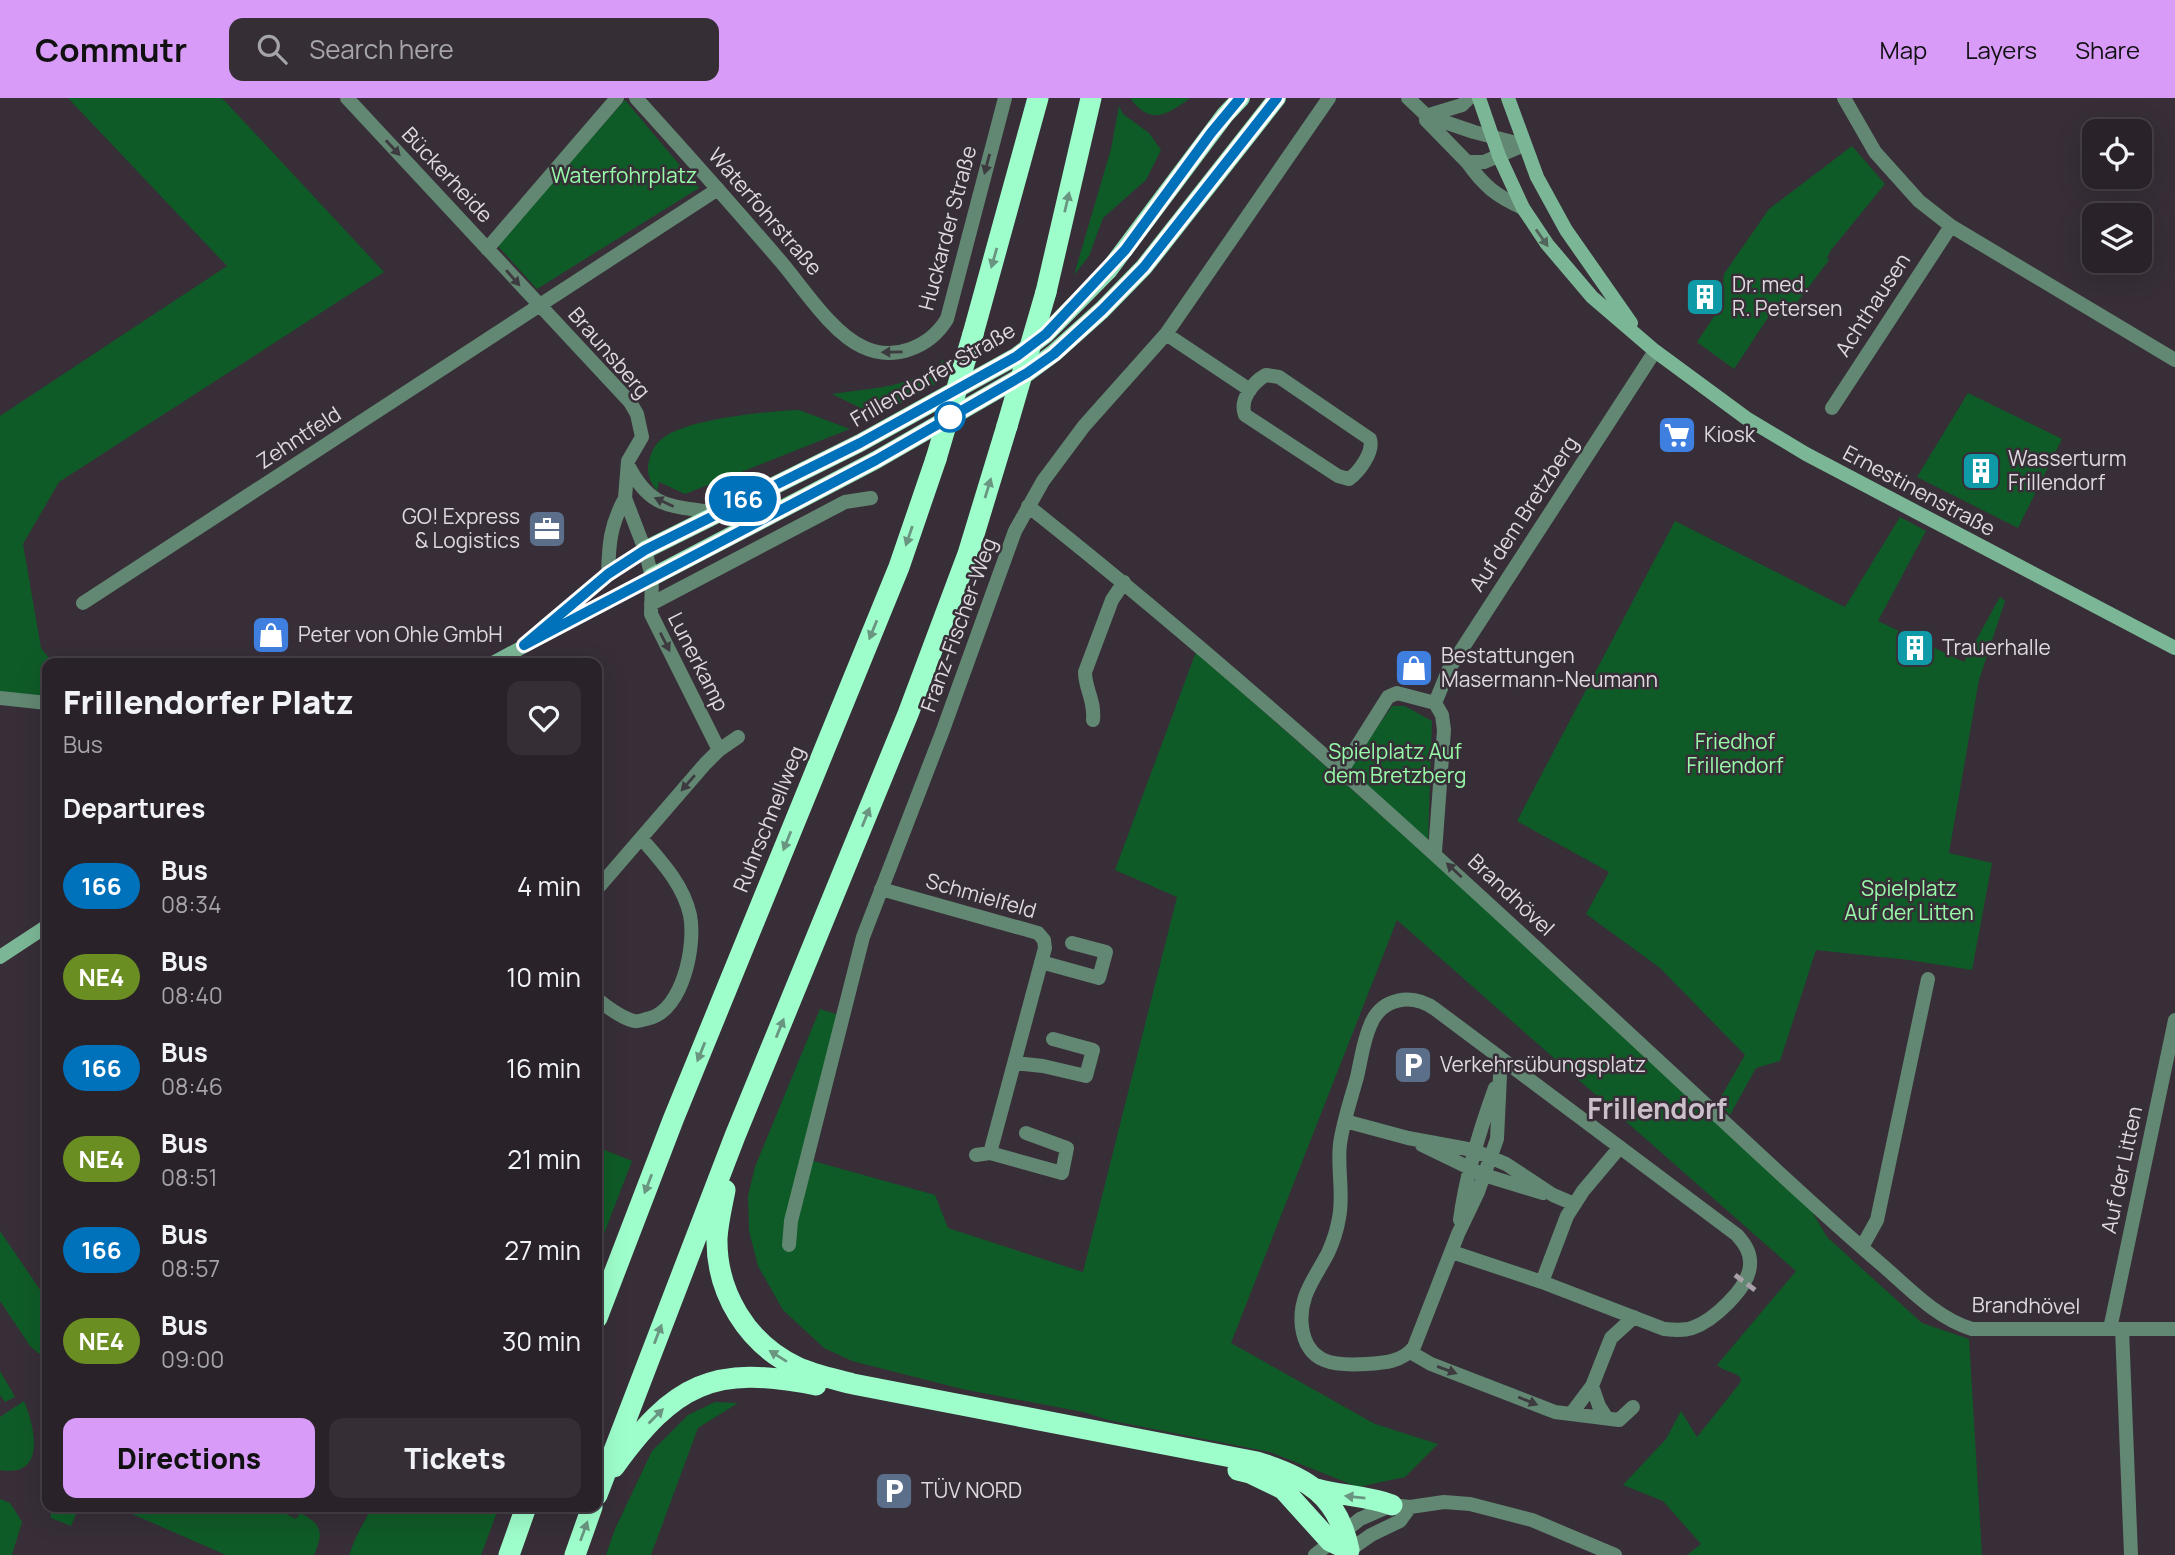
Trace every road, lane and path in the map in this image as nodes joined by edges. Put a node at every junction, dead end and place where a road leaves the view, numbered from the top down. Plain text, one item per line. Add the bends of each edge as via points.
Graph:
1 (347, 98) edge
2 (617, 98) edge
3 (636, 98) edge
4 (1005, 98) edge
5 (1038, 98) edge
6 (1091, 98) edge
7 (1241, 98) edge
8 (1277, 98) edge
9 (1329, 98) edge
10 (1408, 98) edge
11 (1469, 98) edge
12 (1479, 98) edge
13 (1508, 98) edge
14 (1844, 98) edge
15 (1427, 116) junction
16 (1492, 136) junction
17 (1524, 145) junction
18 (1499, 156) junction
19 (1466, 162) junction
20 (718, 189) junction
21 (1523, 208) junction
22 (1951, 226) junction
23 (487, 249) junction
24 (538, 306) junction
25 (1166, 334) junction
26 (866, 349) joint
27 (1655, 351) junction
28 (2175, 360) edge
29 (1250, 390) junction
30 (1832, 408) dead end
31 (628, 465) junction
32 (625, 498) junction
33 (871, 498) dead end
34 (1028, 506) junction
35 (716, 513) junction
36 (645, 550) junction
37 (608, 574) junction
38 (652, 578) junction
39 (1124, 582) junction
40 (83, 603) dead end
41 (651, 604) junction
42 (524, 645) junction
43 (2175, 648) edge
44 (502, 658) edge
45 (0, 698) edge
46 (42, 702) edge
47 (1435, 703) junction
48 (1093, 720) dead end
49 (738, 737) dead end
50 (719, 750) junction
51 (1342, 770) junction
52 (641, 838) junction
53 (1435, 852) junction
54 (602, 883) edge
55 (881, 889) junction
56 (42, 929) edge
57 (1072, 943) dead end
58 (0, 957) edge
59 (1041, 962) junction
60 (1928, 979) dead end
61 (602, 1006) edge
62 (2175, 1020) edge
63 (1053, 1039) dead end
64 (1504, 1060) junction
65 (1015, 1063) junction
66 (1500, 1076) junction
67 (1345, 1121) junction
68 (1026, 1133) dead end
69 (735, 1136) junction
70 (1408, 1138) junction
71 (1619, 1147) junction
72 (1473, 1150) junction
73 (1490, 1157) junction
74 (1468, 1169) junction
75 (1484, 1175) junction
76 (1553, 1195) junction
77 (1574, 1204) junction
78 (1458, 1234) junction
79 (789, 1245) dead end
80 (1861, 1247) junction
81 (1452, 1252) junction
82 (1542, 1282) junction
83 (602, 1305) edge
84 (1634, 1317) junction
85 (2116, 1329) junction
86 (2175, 1329) edge
87 (1410, 1352) junction
88 (1592, 1385) junction
89 (1633, 1407) dead end
90 (1571, 1414) junction
91 (1606, 1417) junction
92 (602, 1481) edge
93 (602, 1488) edge
94 (1317, 1489) junction
95 (1401, 1506) junction
96 (524, 1512) edge
97 (591, 1512) edge
98 (1336, 1546) edge
99 (509, 1555) edge
100 (575, 1555) edge
101 (1615, 1555) edge
102 (2131, 1555) edge

1 -> 23 street, Bückerheide
2 - 23 street
3 - 20 street, Waterfohrstraße
4 -> 26 street, Huckarder Straße via 947,319 934,335 905,351
5 -> 83 highway, Ruhrschnellweg, bridge via 936,459 899,567
69 -> 6 highway, bridge via 908,714 968,554 1046,292
7 - 35 main road, Frillendorfer Straße via 1125,250 1046,334 1017,356 860,443
8 - 38 main road, Frillendorfer Straße via 1144,267 1054,354 876,460
9 - 25 street, Franz-Fischer-Weg
10 - 15 street
11 - 15 street via 1462,105
12 - 16 main road, Ernestinenstraße
13 - 17 main road, Ernestinenstraße
14 - 22 street via 1875,152 1919,201
15 - 16 street
15 - 19 street
16 - 17 street
16 - 18 main road, Ernestinenstraße
17 - 18 street
17 - 27 main road, Ernestinenstraße via 1566,230
18 - 19 street
18 - 21 main road, Ernestinenstraße
19 - 21 street via 1498,197
20 - 24 street
20 - 26 street, Waterfohrstraße via 840,331
21 -> 27 main road, Ernestinenstraße via 1592,297
22 - 28 street
22 - 30 street, Achthausen
23 -> 24 street
24 - 31 street, Braunsberg via 637,414 642,437
24 - 40 street, Zehntfeld
25 - 29 street
25 - 34 street, Franz-Fischer-Weg via 1084,426
27 - 43 main road, Ernestinenstraße via 1746,418 1806,454
27 - 47 street, Auf dem Bretzberg via 1449,669
29 - 29 street via 1242,408 1245,415 1338,476 1353,476 1370,451 1372,445 1365,434 1279,377 1259,378
31 - 32 street, Braunsberg
35 -> 31 street via 667,505 643,488
32 - 36 street, Braunsberg
32 - 37 street via 609,538
33 - 41 street via 845,502
34 - 39 street, Brandhövel
34 - 55 street, Franz-Fischer-Weg
35 - 36 main road, Frillendorfer Straße
36 - 37 main road
36 - 38 street, Lunerkamp
37 - 42 main road
38 - 41 street, Lunerkamp
38 - 42 main road
39 - 48 street via 1112,600 1086,672
39 - 51 street, Brandhövel
41 -> 50 street, Lunerkamp via 651,614
42 - 44 main road
45 - 46 street
47 - 51 street via 1396,693 1388,697
47 - 53 street via 1444,730
49 - 50 street, Lunerkamp
50 -> 52 street, Lunerkamp
51 - 53 street, Brandhövel
52 - 54 street, Lunerkamp
52 - 61 street via 677,881 690,915 691,945 673,1002 658,1016 635,1022
80 -> 53 street, Brandhövel
55 - 59 street, Schmielfeld via 1038,933 1045,948
55 - 79 street, Franz-Fischer-Weg via 863,937
56 - 58 main road
57 - 59 street via 1106,952 1099,978
59 - 65 street, Schmielfeld
60 - 80 street via 1877,1220
62 - 85 street, Auf der Litten
63 - 65 street via 1093,1050 1086,1076
64 - 66 street
64 - 67 street via 1427,1003 1399,999 1382,1008 1369,1026
64 - 71 street
65 - 68 street, Schmielfeld via 983,1154 1062,1173 1067,1148
66 - 72 street
66 - 73 street via 1497,1139
67 - 70 street
67 - 87 street via 1340,1214 1329,1251 1305,1292 1304,1336 1307,1346 1321,1359 1340,1365 1391,1361
92 -> 69 highway
94 -> 69 highway via 1288,1471 1257,1462 853,1384 797,1368 748,1331 723,1283 717,1239
70 - 72 street
70 - 74 street
71 - 77 street
71 - 84 street via 1737,1235 1751,1262 1736,1293 1698,1325 1676,1331
72 - 73 street
72 - 74 street
73 - 75 street
73 - 76 street
74 - 75 street
74 - 78 street
75 - 76 street
75 - 78 street
76 - 77 street
77 - 82 street
78 - 81 street
80 - 85 street, Brandhövel via 1954,1324 1972,1329
81 - 82 street
81 - 87 street via 1436,1301
82 - 84 street via 1597,1308
84 - 88 street via 1602,1350
85 - 86 street, Brandhövel
85 - 102 street, Auf der Litten
87 -> 90 street via 1555,1412
88 - 90 street
88 - 91 street
89 - 91 street via 1619,1420
90 - 91 street
93 -> 98 highway via 639,1434 666,1407 703,1384 741,1376 789,1380 1250,1473 1283,1489
95 -> 94 highway
94 - 98 highway
95 - 98 street via 1360,1519
95 - 98 street via 1401,1521
95 - 101 street via 1444,1502 1506,1511
96 - 99 highway
100 -> 97 highway

